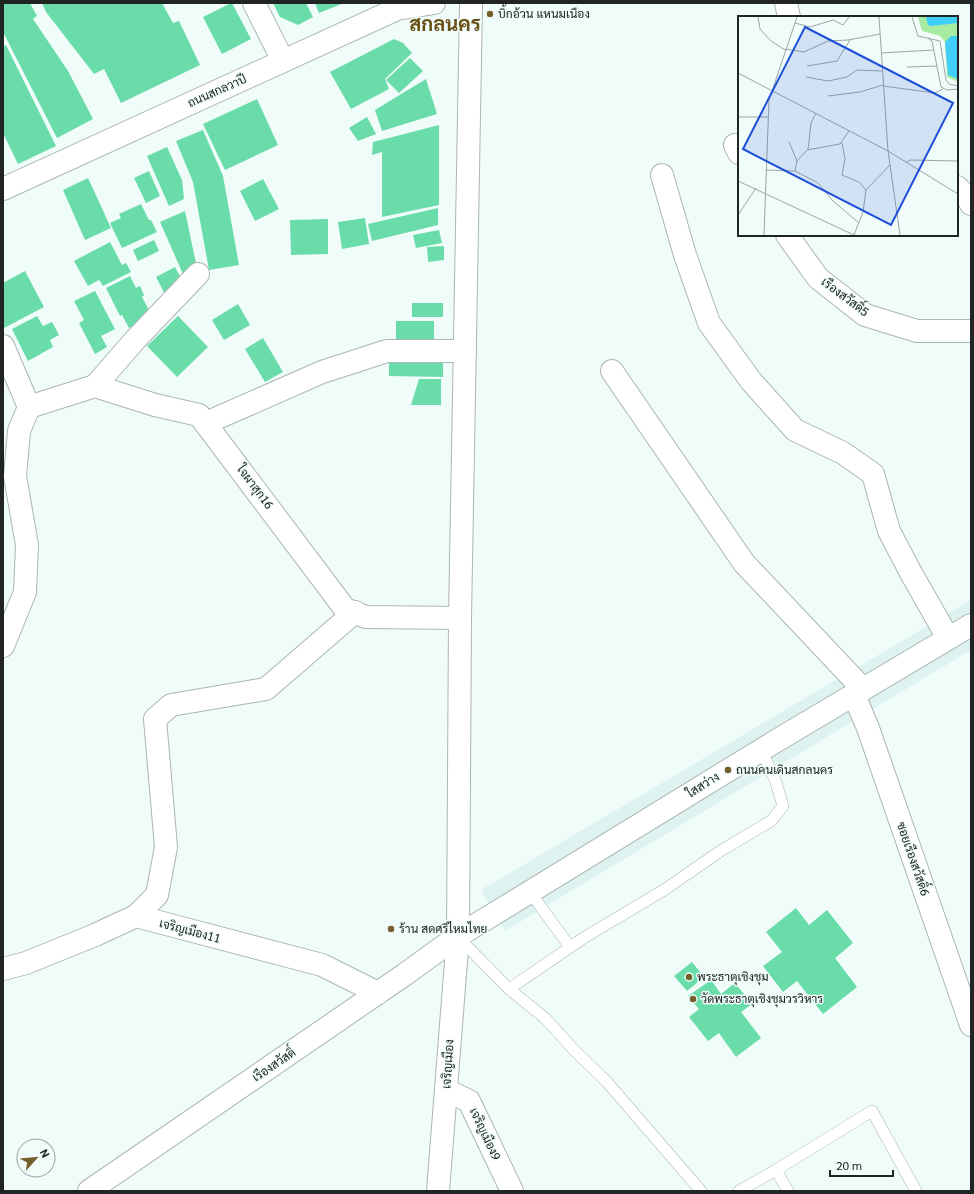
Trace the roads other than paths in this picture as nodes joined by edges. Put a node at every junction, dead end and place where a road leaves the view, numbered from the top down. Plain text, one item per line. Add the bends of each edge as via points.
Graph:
1 (254, 3) edge
2 (434, 3) edge
3 (471, 3) edge
4 (786, 3) edge
5 (789, 16) edge
6 (284, 61) junction
7 (662, 175) dead end
8 (958, 188) edge
9 (3, 189) edge
10 (971, 204) edge
11 (788, 236) edge
12 (198, 274) dead end
13 (971, 331) edge
14 (3, 346) edge
15 (465, 351) junction
16 (612, 371) dead end
17 (95, 386) junction
18 (29, 407) junction
19 (206, 423) junction
20 (355, 612) junction
21 (460, 618) junction
22 (971, 624) edge
23 (948, 638) junction
24 (3, 646) edge
25 (858, 692) junction
26 (761, 750) junction
27 (530, 892) junction
28 (136, 916) junction
29 (458, 936) junction
30 (570, 947) junction
31 (3, 969) edge
32 (509, 989) junction
33 (378, 993) junction
34 (971, 1025) edge
35 (446, 1090) junction
36 (776, 1170) junction
37 (89, 1191) edge
38 (438, 1191) edge
39 (512, 1191) edge
40 (701, 1191) edge
41 (739, 1191) edge
42 (788, 1191) edge
43 (916, 1191) edge

1 - 6 street
2 - 6 street, ถนนสกลวาปี via 397,9
3 - 15 street, เจริญเมือง
4 - 5 street
6 - 9 street, ถนนสกลวาปี
7 - 23 street via 684,255 709,323 751,381 795,430 843,453 873,474 889,531
8 - 10 street
11 - 13 street, เรืองสวัสดิ์5 via 818,278 865,315 918,331
12 - 17 street
14 - 18 street
15 - 19 street via 387,351 322,372
15 - 21 street, เจริญเมือง
16 - 25 street via 744,563
17 - 18 street
17 - 19 street, ใจผาสุก16 via 155,405 200,415
18 - 24 street via 20,431 15,476 27,546 25,592
19 - 20 street, ใจผาสุก16 via 345,608
20 - 21 street, ใจผาสุก16 via 366,617
20 - 28 street via 266,689 171,704 155,719 166,847 157,895
21 - 29 street, เจริญเมือง
22 - 23 street, ใสสว่าง
23 - 25 street, ใสสว่าง
25 - 26 street, ใสสว่าง
25 - 34 street, ซอยเรืองสวัสดิ์6 via 868,728
26 - 27 street, ใสสว่าง
26 - 30 lane via 775,779 783,806 771,821
27 - 29 street, ใสสว่าง
27 - 30 lane
28 - 31 street via 95,935
28 - 33 street, เจริญเมือง11 via 322,965
29 - 32 lane
29 - 33 street, เรืองสวัสดิ์
29 - 35 street, เจริญเมือง
30 - 32 lane
32 - 40 lane via 546,1019 608,1082
33 - 37 street, เรืองสวัสดิ์
35 - 38 street, เจริญเมือง
35 - 39 street, เจริญเมือง9 via 469,1101
36 - 41 lane
36 - 42 lane
36 - 43 lane via 872,1111

